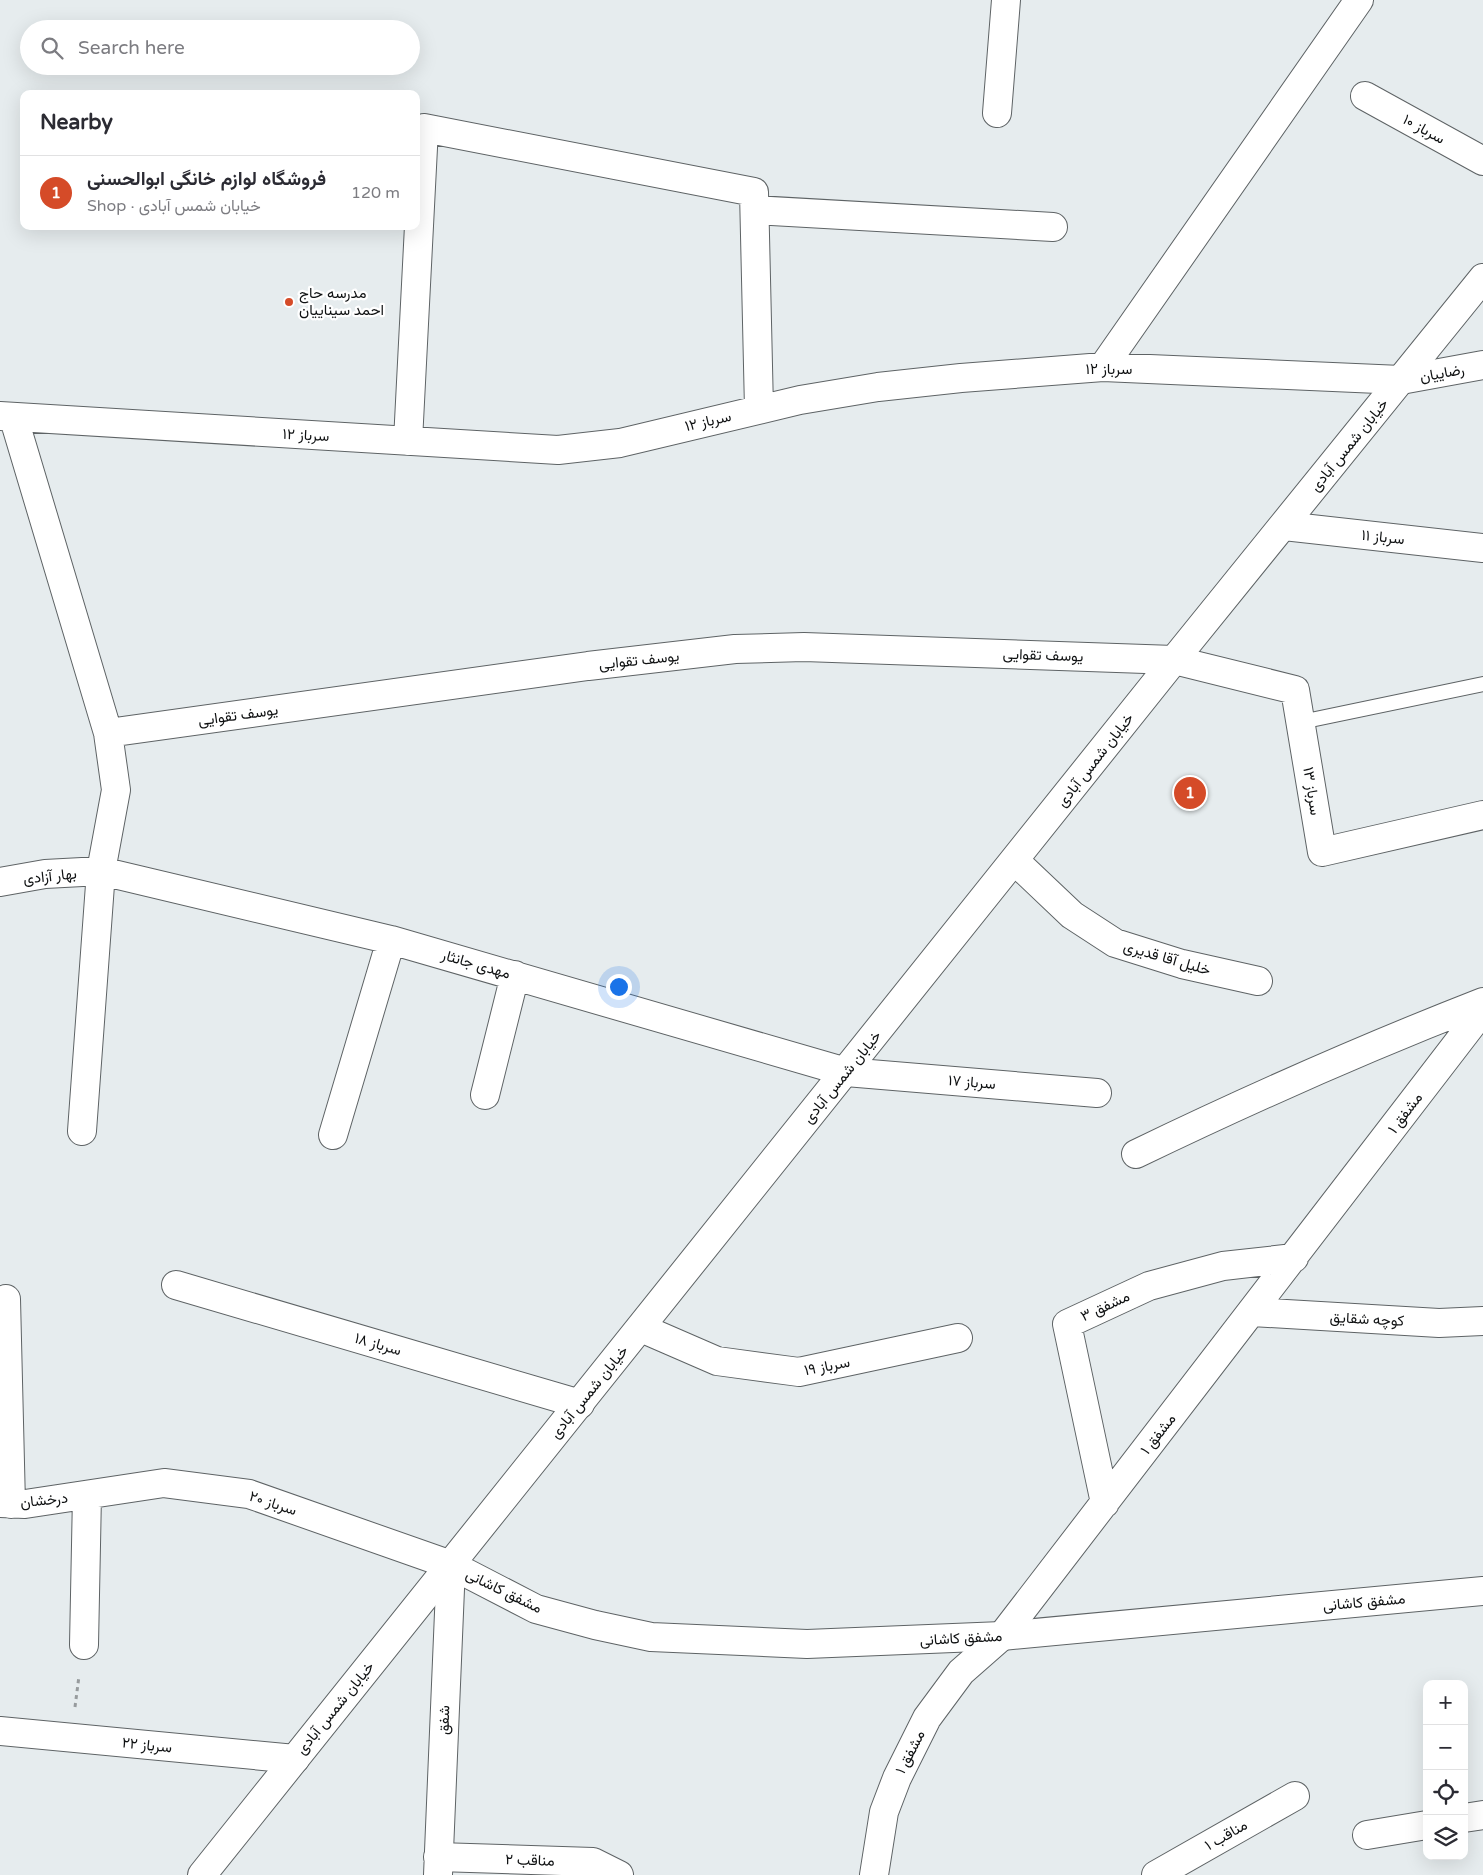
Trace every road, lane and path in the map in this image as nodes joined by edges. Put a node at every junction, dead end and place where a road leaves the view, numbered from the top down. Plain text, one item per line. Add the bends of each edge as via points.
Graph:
1 (1006, 0) edge
2 (1358, 0) edge
3 (1365, 96) dead end
4 (997, 113) dead end
5 (1483, 161) edge
6 (420, 206) edge
7 (755, 210) junction
8 (1053, 227) dead end
9 (419, 230) edge
10 (1483, 278) edge
11 (1483, 365) edge
12 (1103, 367) junction
13 (1401, 380) junction
14 (759, 409) junction
15 (7, 418) edge
16 (408, 441) junction
17 (1284, 526) junction
18 (1483, 548) edge
19 (1174, 660) junction
20 (1483, 684) edge
21 (1300, 722) junction
22 (108, 733) junction
23 (1483, 815) edge
24 (1016, 861) junction
25 (101, 871) junction
26 (0, 882) edge
27 (391, 940) junction
28 (515, 975) junction
29 (1258, 982) dead end
30 (1483, 1002) edge
31 (1483, 1010) edge
32 (846, 1072) junction
33 (1097, 1093) dead end
34 (485, 1096) dead end
35 (82, 1132) dead end
36 (333, 1135) dead end
37 (1136, 1154) dead end
38 (1294, 1258) junction
39 (176, 1284) dead end
40 (6, 1299) dead end
41 (1252, 1312) junction
42 (1483, 1321) edge
43 (641, 1328) junction
44 (958, 1338) dead end
45 (580, 1404) junction
46 (88, 1495) junction
47 (5, 1503) edge
48 (1105, 1503) junction
49 (451, 1565) junction
50 (1483, 1591) edge
51 (1002, 1636) junction
52 (84, 1645) joint
53 (0, 1731) edge
54 (70, 1737) junction
55 (295, 1759) junction
56 (1295, 1796) dead end
57 (1483, 1815) edge
58 (1468, 1817) edge
59 (1423, 1826) edge
60 (1367, 1835) dead end
61 (438, 1866) edge
62 (202, 1875) edge
63 (619, 1875) edge
64 (874, 1875) edge
65 (1156, 1875) edge

1 - 4 street
2 - 12 street
3 - 5 street, سرباز ۱۰
6 - 7 street via 424,128 754,192
7 - 8 street
7 - 14 street
9 - 16 street
10 - 13 street, خیابان شمس آبادی
11 - 13 street, رضاییان
12 - 13 street, سرباز ۱۲
12 - 14 street, سرباز ۱۲ via 878,387
13 - 17 street, خیابان شمس آبادی
14 - 16 street, سرباز ۱۲ via 620,443 558,450
15 - 16 street, سرباز ۱۲
15 - 22 street
17 - 18 street, سرباز ۱۱
17 - 19 street, خیابان شمس آبادی
19 - 21 street, سرباز ۱۳ via 1295,690
19 - 22 street, یوسف تقوایی via 804,647 735,649 588,666
19 - 24 street, خیابان شمس آبادی
20 - 21 lane
21 - 23 street, سرباز ۱۳ via 1322,852
22 - 25 street via 116,790
24 - 29 street, خلیل آقا قدیری via 1072,915 1115,943 1182,964
24 - 32 street, خیابان شمس آبادی
25 - 26 street, بهار آزادی via 45,874
25 - 27 street, مهدی جانثار
25 - 35 street
27 - 28 street, مهدی جانثار
27 - 36 street
28 - 32 street, مهدی جانثار
28 - 34 street
30 - 37 street via 1361,1050
31 - 38 street, مشفق ۱
32 - 33 street, سرباز ۱۷
32 - 43 street, خیابان شمس آبادی
38 - 41 street, مشفق ۱
38 - 48 street, مشفق ۳ via 1224,1266 1149,1286 1067,1324
39 - 45 street, سرباز ۱۸
40 - 47 street
41 - 42 street, کوچه شقایق via 1439,1323
41 - 48 street, مشفق ۱
43 - 44 street, سرباز ۱۹ via 717,1362 799,1372
43 - 45 street, خیابان شمس آبادی
45 - 49 street, خیابان شمس آبادی
46 - 47 street, درخشان via 25,1504
46 - 49 street, سرباز ۲۰ via 164,1483 249,1494
46 - 52 street
48 - 51 street, مشفق ۱
49 - 51 street, مشفق کاشانی via 536,1609 651,1637 807,1644
49 - 55 street, خیابان شمس آبادی
49 - 61 street, شفق
50 - 51 street, مشفق کاشانی
51 - 64 street, مشفق ۱ via 961,1672 928,1718 897,1778 884,1812
52 - 54 path
53 - 54 street, سرباز ۲۲
54 - 55 street, سرباز ۲۲
55 - 62 street, خیابان شمس آبادی
56 - 65 street, مناقب ۱
57 - 58 street
59 - 60 street
61 - 63 street, مناقب ۲ via 592,1862

